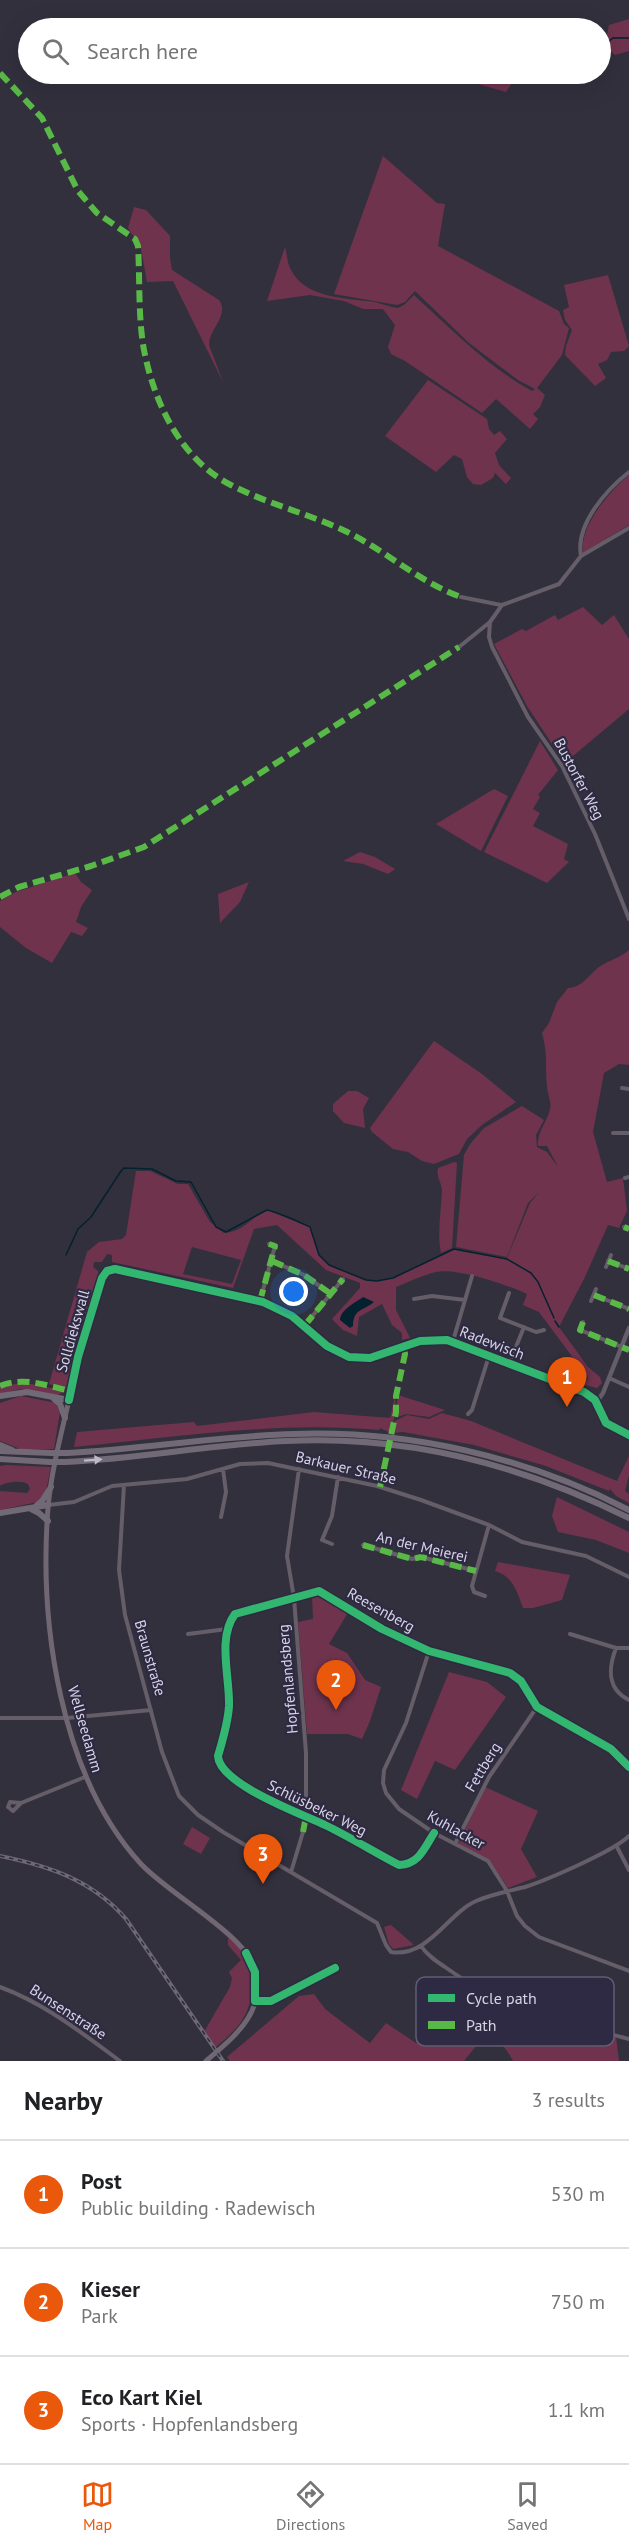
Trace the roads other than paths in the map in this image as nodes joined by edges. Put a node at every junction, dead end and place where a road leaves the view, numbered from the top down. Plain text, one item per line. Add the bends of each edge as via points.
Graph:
1 (629, 472) edge
2 (629, 528) edge
3 (581, 556) junction
4 (461, 597) dead end
5 (502, 605) junction
6 (489, 622) junction
7 (459, 647) dead end
8 (629, 919) edge
9 (622, 1088) dead end
10 (629, 1089) edge
11 (614, 1133) dead end
12 (629, 1133) edge
13 (624, 1227) dead end
14 (629, 1229) edge
15 (269, 1244) dead end
16 (611, 1255) dead end
17 (272, 1261) junction
18 (608, 1261) junction
19 (606, 1267) dead end
20 (629, 1269) edge
21 (107, 1271) joint
22 (472, 1276) dead end
23 (343, 1279) dead end
24 (596, 1289) dead end
25 (509, 1293) dead end
26 (331, 1294) junction
27 (594, 1295) junction
28 (414, 1299) dead end
29 (465, 1300) junction
30 (261, 1301) junction
31 (591, 1301) dead end
32 (629, 1309) edge
33 (583, 1322) dead end
34 (305, 1325) junction
35 (524, 1327) junction
36 (629, 1328) edge
37 (543, 1330) dead end
38 (453, 1341) junction
39 (622, 1346) junction
40 (629, 1350) edge
41 (489, 1356) junction
42 (509, 1364) junction
43 (609, 1377) junction
44 (629, 1387) edge
45 (2, 1396) edge
46 (51, 1397) junction
47 (69, 1400) junction
48 (595, 1400) junction
49 (468, 1414) dead end
50 (65, 1418) junction
51 (629, 1435) edge
52 (0, 1444) edge
53 (0, 1451) edge
54 (24, 1452) junction
55 (0, 1461) edge
56 (224, 1469) junction
57 (299, 1469) junction
58 (338, 1478) junction
59 (124, 1485) junction
60 (51, 1487) junction
61 (48, 1505) junction
62 (30, 1509) junction
63 (629, 1510) edge
64 (0, 1513) edge
65 (221, 1517) dead end
66 (629, 1518) edge
67 (48, 1521) junction
68 (489, 1525) junction
69 (332, 1544) dead end
70 (363, 1545) dead end
71 (476, 1571) junction
72 (629, 1577) edge
73 (485, 1596) dead end
74 (294, 1598) junction
75 (227, 1629) junction
76 (189, 1634) dead end
77 (570, 1634) dead end
78 (616, 1648) junction
79 (629, 1648) edge
80 (429, 1651) junction
81 (629, 1700) edge
82 (537, 1707) junction
83 (152, 1710) junction
84 (0, 1718) edge
85 (67, 1718) junction
86 (629, 1767) edge
87 (85, 1777) junction
88 (21, 1803) dead end
89 (306, 1816) junction
90 (303, 1832) dead end
91 (434, 1833) junction
92 (629, 1836) edge
93 (455, 1844) junction
94 (617, 1847) junction
95 (629, 1870) edge
96 (291, 1872) junction
97 (507, 1891) junction
98 (421, 1946) junction
99 (335, 1968) dead end
100 (629, 1971) edge
101 (458, 1977) edge
102 (0, 1987) edge
103 (254, 2003) junction
104 (614, 2035) edge
105 (629, 2039) edge
106 (120, 2061) edge
107 (206, 2061) edge

1 - 3 street via 590,517 581,538
2 - 3 street
3 - 5 street via 559,584
4 - 5 street
5 - 6 street
6 - 7 street
6 - 8 street, Bustorfer Weg via 492,647 528,717 562,766
9 - 10 street
11 - 12 street
13 - 14 street
15 - 17 street via 274,1246
16 - 18 street
17 - 26 street via 304,1275
17 - 30 street via 268,1263
18 - 19 street
18 - 20 street
21 - 30 street, Radewisch via 115,1269
21 - 47 street, Solldiekswall via 78,1357
22 - 29 street
23 - 26 street
24 - 27 street
25 - 35 street via 499,1320
26 - 34 street
27 - 31 street
27 - 32 street
28 - 29 street via 432,1296
29 - 38 street
30 - 34 street, Radewisch
33 - 39 street via 580,1330
34 - 38 street, Radewisch via 331,1349 358,1359 426,1339
35 - 37 street
35 - 42 street
36 - 39 street
38 - 41 street, Radewisch
39 - 40 street
39 - 43 street
41 - 42 street, Radewisch
41 - 49 street
42 - 48 street, Radewisch via 584,1392
43 - 44 street
43 - 48 street
45 - 46 highway via 27,1392
46 - 47 highway
46 - 50 highway via 60,1404
47 - 50 main road, Solldiekswall
48 - 51 street via 606,1423
50 - 60 main road, Solldiekswall
52 - 54 highway
53 - 54 highway
54 - 63 highway, bridge via 119,1450 270,1435 368,1436 424,1442 501,1459 565,1480
55 -> 66 highway, bridge via 65,1462 288,1441 388,1444 448,1453 522,1472
56 - 57 street, Barkauer Straße via 258,1462
56 - 59 street, Barkauer Straße via 187,1479
56 - 65 street via 226,1492
57 - 58 street, Barkauer Straße
57 - 74 street, Hopfenlandsberg via 287,1556
58 - 68 street, Barkauer Straße via 378,1486
58 - 69 street via 332,1516 322,1540
59 - 61 street, Barkauer Straße via 68,1503
59 - 83 street, Braunstraße via 120,1588
60 - 61 main road, Solldiekswall
60 - 62 highway via 42,1501
61 - 62 highway
61 - 67 main road, Wellseedamm
62 - 64 highway
62 - 67 highway
67 - 85 main road, Wellseedamm via 50,1628
68 - 71 street
68 - 72 street, Barkauer Straße via 522,1542 586,1556
70 - 71 street, An der Meierei
71 - 73 street via 474,1592
74 - 75 street, Reesenberg via 240,1611
74 - 80 street, Reesenberg via 319,1591 382,1629
74 - 89 street, Hopfenlandsberg via 306,1753
75 - 76 street
75 - 89 street, Schlüsbeker Weg via 229,1703 217,1759 232,1776 259,1795
77 - 78 street
78 - 79 street
78 - 81 street via 610,1679 617,1692
80 - 82 street, Reesenberg via 510,1673 521,1682
80 - 91 street, Kuhlacker via 406,1723 384,1770 383,1783 399,1809
82 - 86 street, Reesenberg via 610,1749
82 - 93 street, Fettberg via 489,1777
83 - 85 street
83 - 96 street, Braunstraße via 171,1779 188,1806
84 - 85 street
85 - 87 main road, Wellseedamm
87 - 88 street
87 - 103 main road, Wellseedamm via 104,1815 142,1865 242,1947 255,1972
89 - 91 street, Schlüsbeker Weg via 399,1865 418,1860
90 - 96 street
91 - 93 street, Kuhlacker
92 - 94 street
93 - 97 street, Kuhlacker via 488,1862
94 - 95 street
94 - 97 street
96 - 98 street, Braunstraße via 377,1923 388,1949 396,1952
97 - 98 street via 468,1905
97 - 100 street, Kuhlacker via 517,1916 539,1937
98 - 101 street
99 - 103 street via 271,2001
102 - 106 street, Bunsenstraße via 29,2000
103 - 107 main road, Wellseedamm via 246,2021
104 - 105 street

